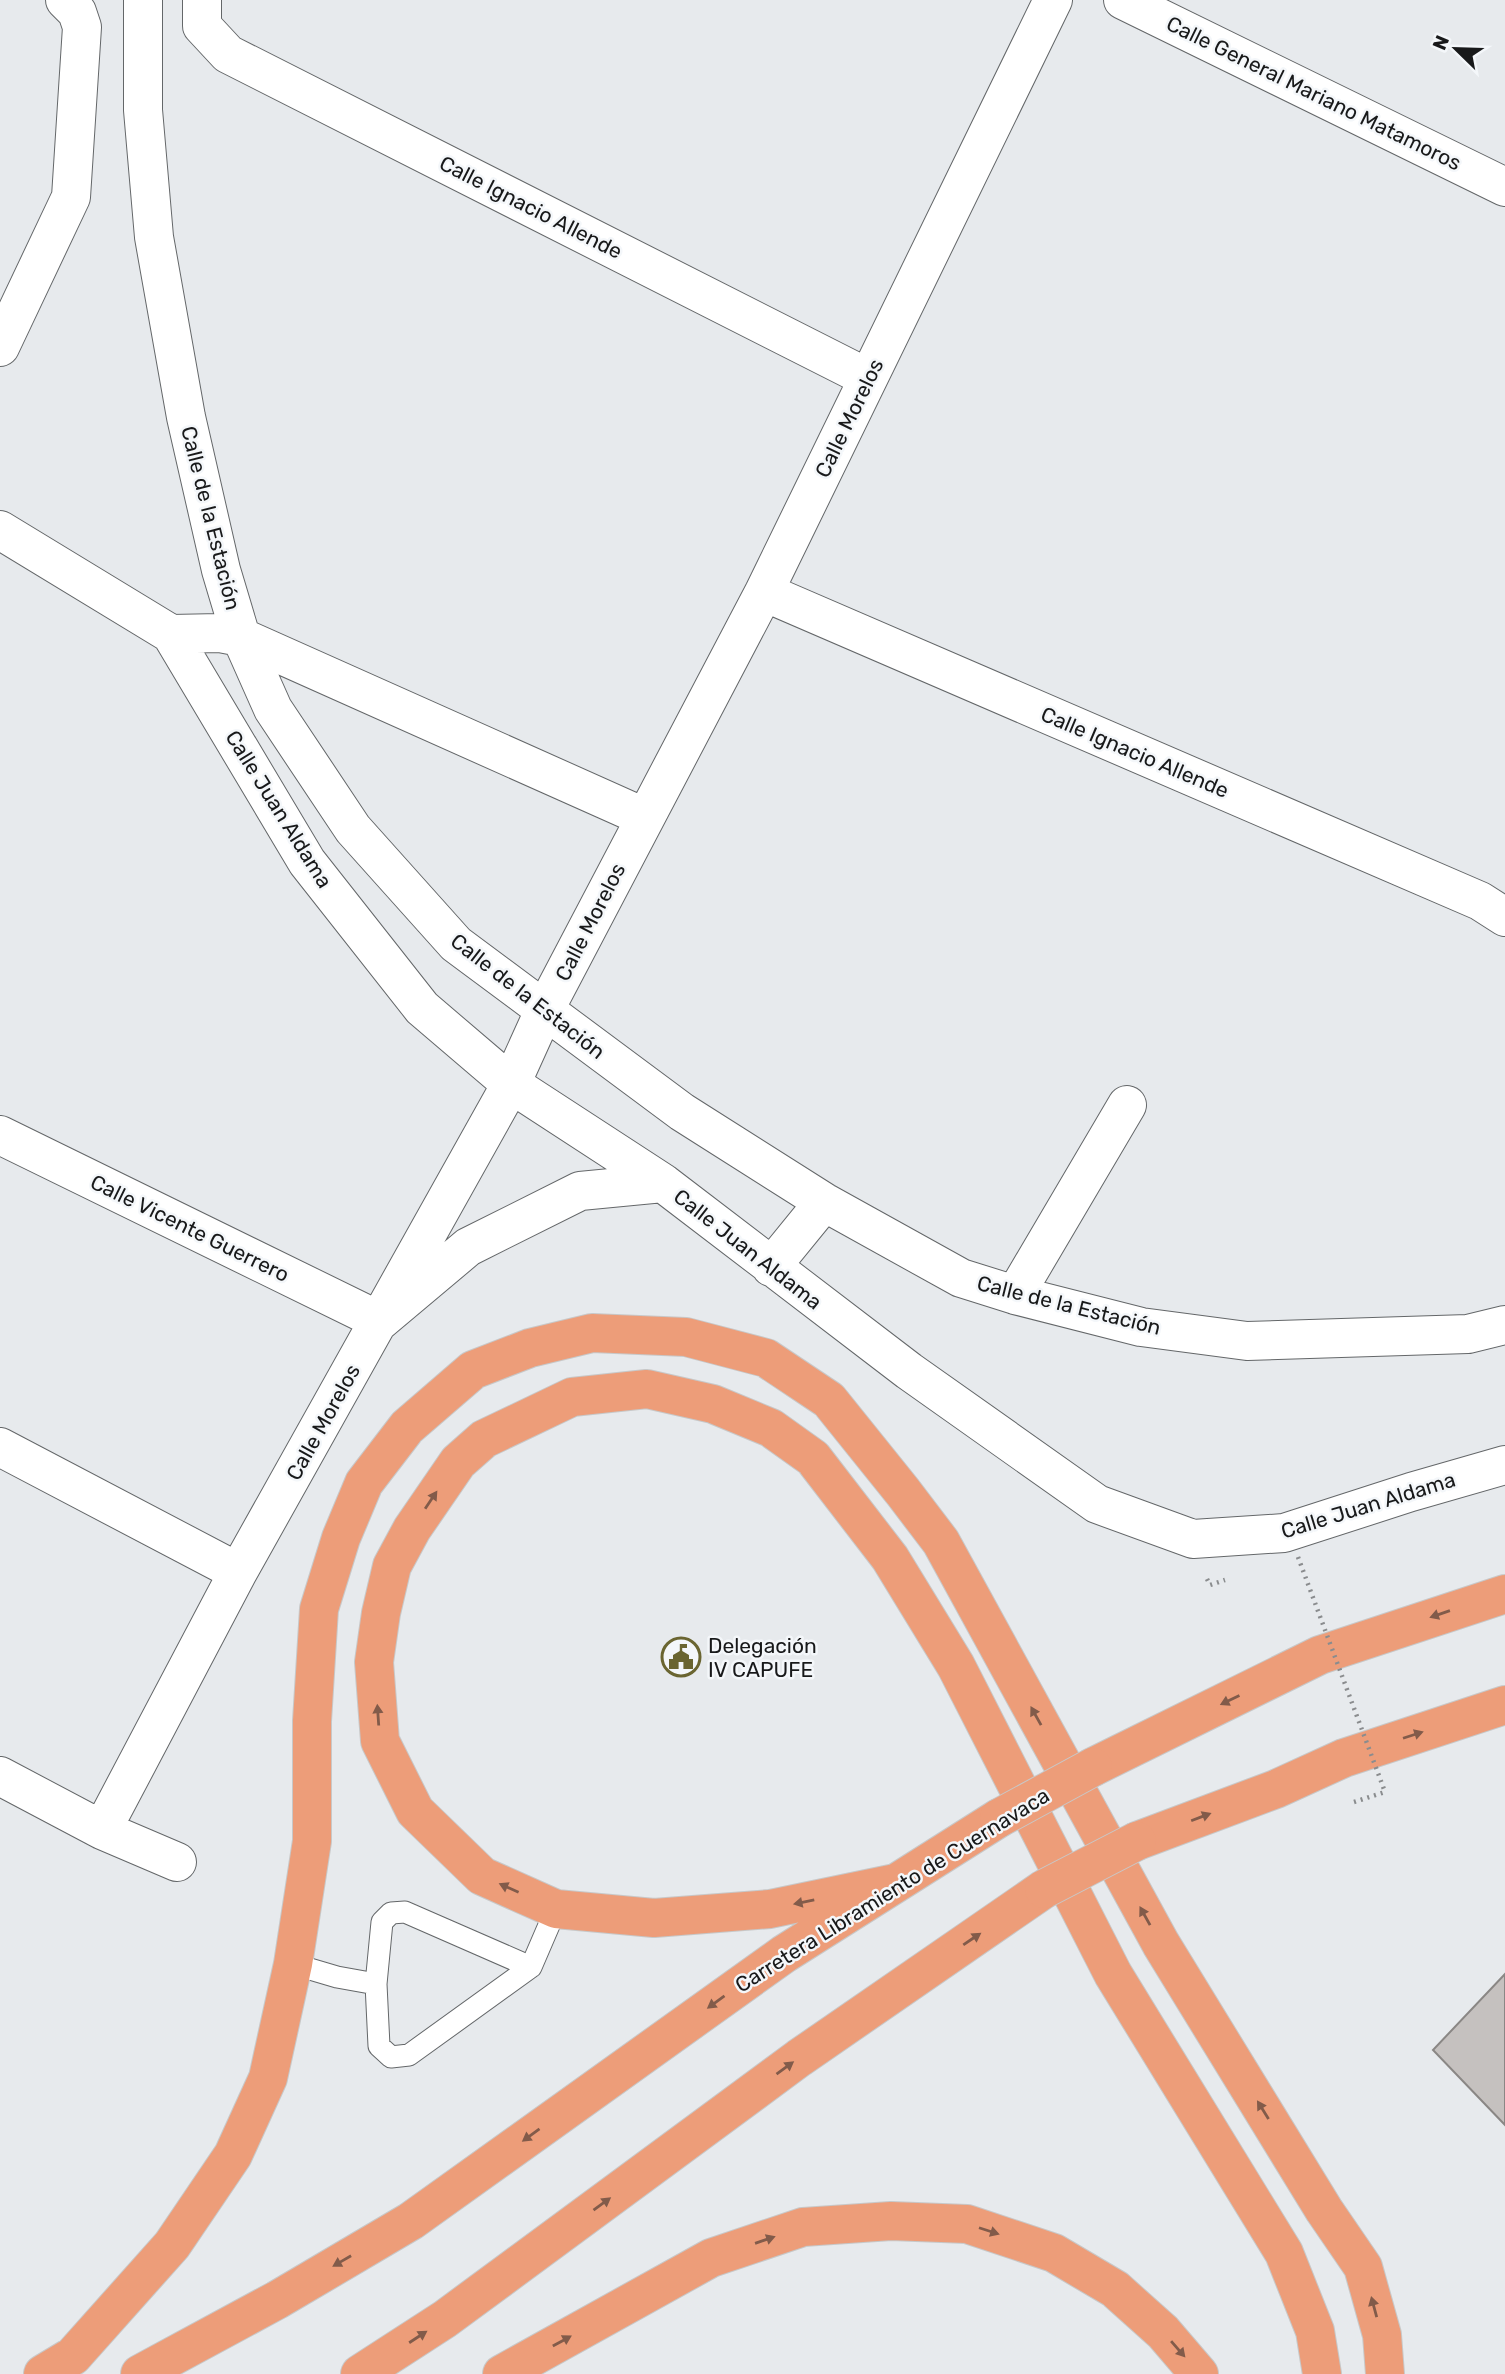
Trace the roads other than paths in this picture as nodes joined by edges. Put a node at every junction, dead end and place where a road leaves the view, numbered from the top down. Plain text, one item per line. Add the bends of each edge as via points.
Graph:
1 (143, 0) edge
2 (1053, 0) edge
3 (1123, 0) edge
4 (71, 6) edge
5 (202, 13) edge
6 (1505, 187) edge
7 (0, 346) edge
8 (868, 378) junction
9 (0, 530) edge
10 (764, 592) junction
11 (171, 634) junction
12 (241, 637) junction
13 (644, 817) junction
14 (1505, 917) edge
15 (544, 1011) junction
16 (511, 1084) junction
17 (1127, 1105) dead end
18 (0, 1135) edge
19 (663, 1183) junction
20 (824, 1202) junction
21 (771, 1267) junction
22 (1015, 1295) junction
23 (380, 1321) junction
24 (1505, 1325) edge
25 (0, 1447) edge
26 (1505, 1465) edge
27 (238, 1572) junction
28 (1505, 1594) edge
29 (1505, 1705) edge
30 (0, 1776) edge
31 (102, 1830) junction
32 (177, 1862) dead end
33 (895, 1883) junction
34 (556, 1909) junction
35 (293, 1964) junction
36 (531, 1967) junction
37 (376, 1984) junction
38 (43, 2374) edge
39 (140, 2374) edge
40 (360, 2374) edge
41 (502, 2374) edge
42 (1199, 2374) edge
43 (1322, 2374) edge
44 (1385, 2374) edge

1 - 12 street, Calle de la Estación via 143,110 153,237 186,417
2 - 8 street, Calle Morelos
3 - 6 street, Calle General Mariano Matamoros
4 - 7 street via 82,27 71,197
5 - 8 street, Calle Ignacio Allende via 228,54
8 - 10 street, Calle Morelos
9 - 11 street, Calle Juan Aldama
10 - 13 street, Calle Morelos
10 - 14 street, Calle Ignacio Allende via 1480,901
11 - 12 street
11 - 16 street, Calle Juan Aldama via 307,862 422,1008
12 - 13 street
12 - 15 street, Calle de la Estación via 273,709 353,829 456,944
13 - 15 street, Calle Morelos
15 - 16 street, Calle Morelos
15 - 20 street, Calle de la Estación via 682,1112
16 - 19 street, Calle Juan Aldama
16 - 23 street, Calle Morelos
17 - 22 street
18 - 23 street, Calle Vicente Guerrero
19 - 21 street, Calle Juan Aldama
19 - 23 street via 580,1191 468,1247
20 - 21 street
20 - 22 street, Calle de la Estación via 961,1278
21 - 26 street, Calle Juan Aldama via 1097,1504 1193,1539 1284,1533
22 - 24 street, Calle de la Estación via 1141,1327 1247,1340 1468,1334
23 - 27 street, Calle Morelos
25 - 27 street
27 - 31 street, Calle Morelos
28 -> 33 highway, Carretera Libramiento de Cuernavaca, bridge via 1320,1655 1093,1767 999,1818
40 -> 29 highway, bridge via 445,2319 799,2058 1044,1889 1137,1841 1344,1758
30 - 31 street
31 - 32 street
33 -> 34 highway via 769,1909 654,1918
33 -> 39 highway, Carretera Libramiento de Cuernavaca via 783,1954 411,2221
34 - 36 lane
34 -> 43 highway via 482,1876 415,1811 380,1741 373,1662 392,1566 458,1462 484,1439 572,1397 647,1389 713,1404 771,1428 813,1458 890,1558 956,1666 1113,1974 1284,2253 1315,2331
35 - 37 lane
35 - 38 highway via 268,2078 233,2155 172,2245 73,2356
44 -> 35 highway via 1382,2335 1363,2267 1161,1944 941,1542 829,1400 766,1358 686,1337 592,1333 530,1348 473,1370 407,1427 364,1483 319,1609 312,1721 312,1840
36 - 37 lane via 404,1912 391,1913 382,1922
36 - 37 lane via 410,2055 391,2057 379,2046
41 -> 42 highway via 711,2258 803,2227 891,2221 967,2224 1054,2253 1115,2289 1163,2332

